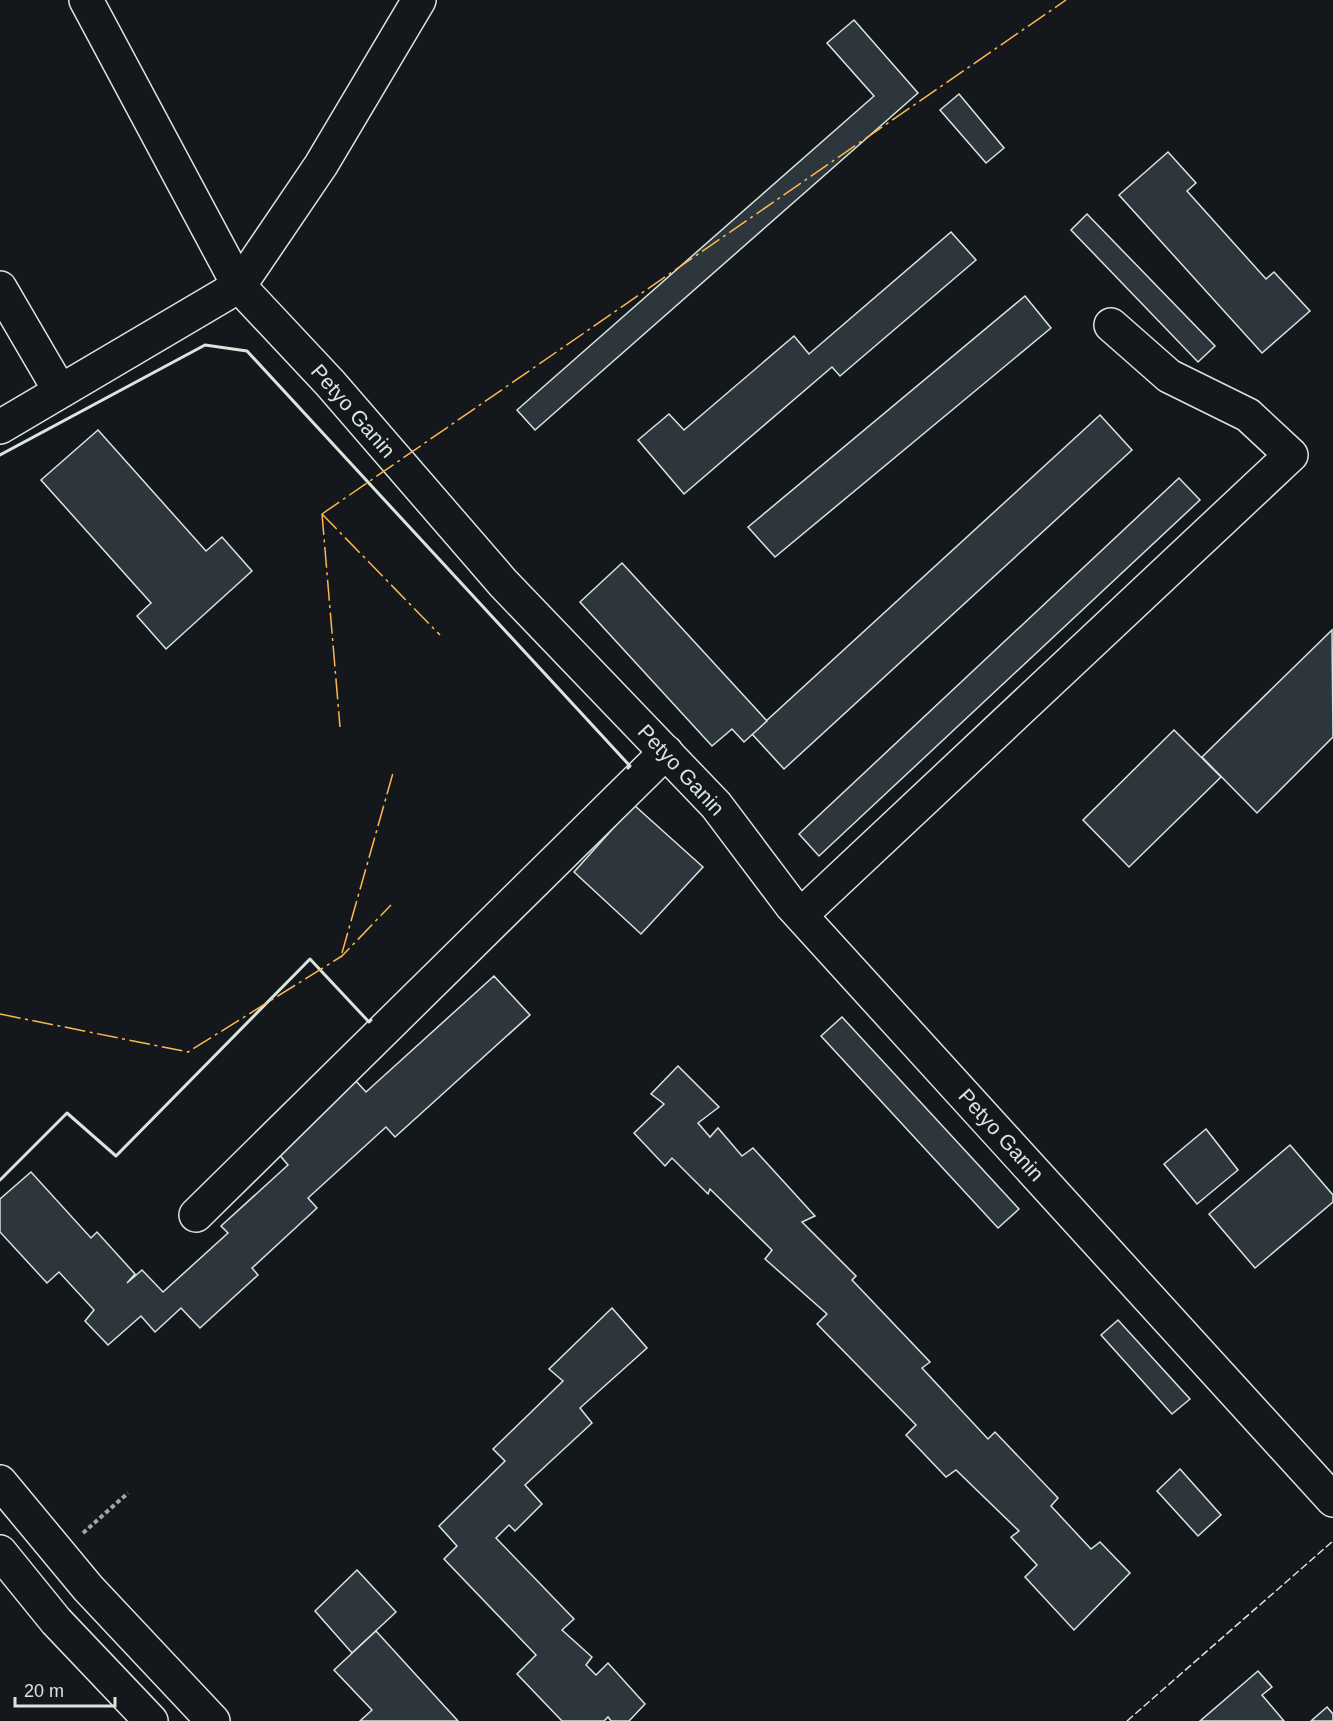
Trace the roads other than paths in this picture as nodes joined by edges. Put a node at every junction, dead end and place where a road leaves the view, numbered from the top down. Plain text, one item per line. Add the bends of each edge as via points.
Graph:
1 (86, 0) edge
2 (419, 0) edge
3 (239, 286) junction
4 (0, 288) edge
5 (1111, 325) dead end
6 (60, 392) junction
7 (0, 427) edge
8 (666, 752) junction
9 (801, 915) junction
10 (196, 1215) dead end
11 (0, 1482) edge
12 (1333, 1500) edge
13 (0, 1552) edge
14 (151, 1721) edge
15 (213, 1721) edge

1 - 3 street, Petyo Ganin
2 - 3 street via 321,165
3 - 6 street
3 - 8 street, Petyo Ganin via 330,383 503,583
4 - 6 street
5 - 9 street via 1169,376 1248,415 1291,455
6 - 7 street
8 - 9 street, Petyo Ganin via 717,805
8 - 10 street
9 - 12 street, Petyo Ganin
11 - 15 street via 88,1588
13 - 14 street via 56,1621

